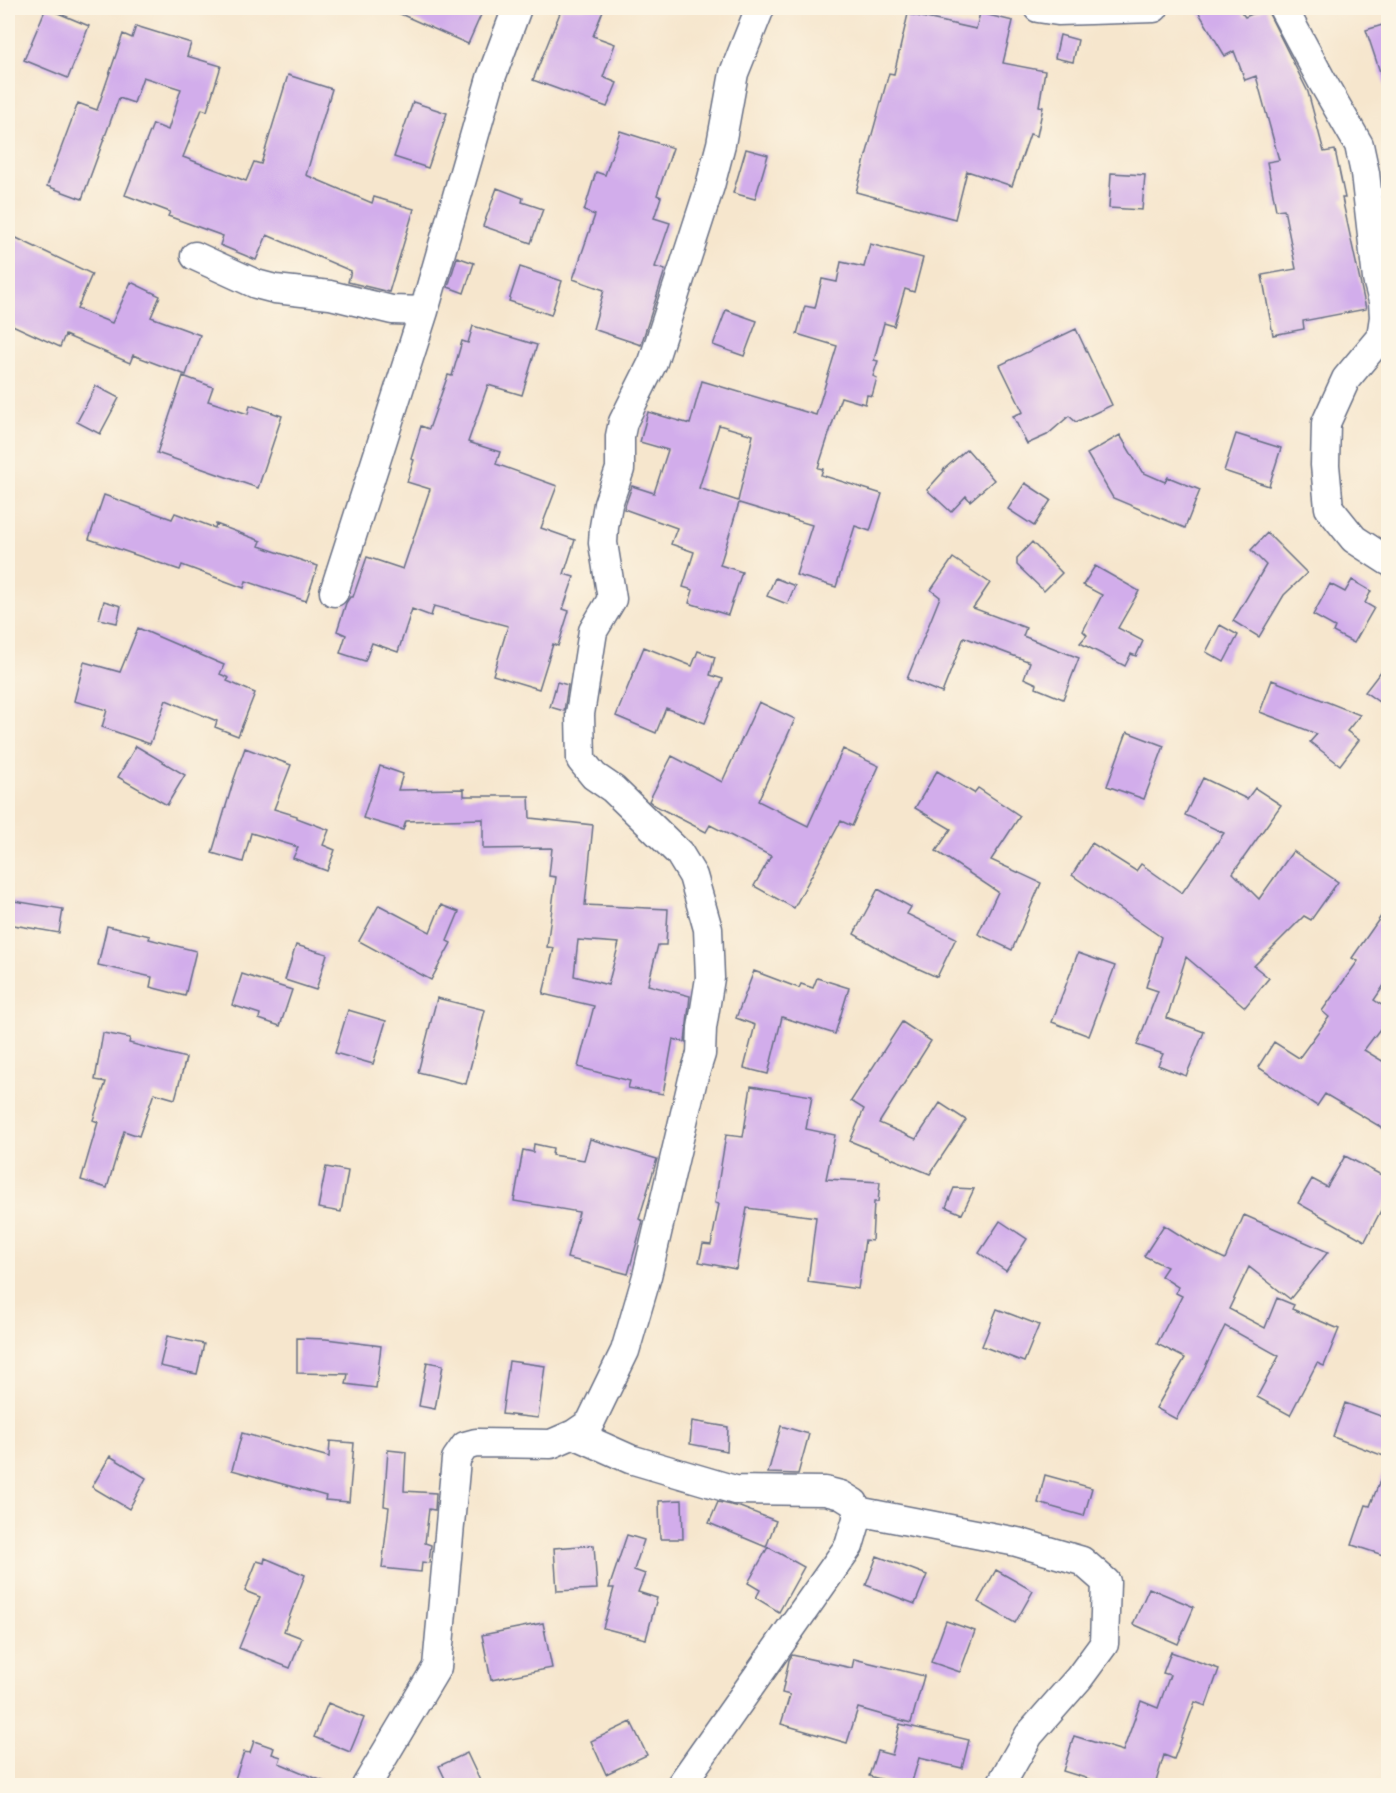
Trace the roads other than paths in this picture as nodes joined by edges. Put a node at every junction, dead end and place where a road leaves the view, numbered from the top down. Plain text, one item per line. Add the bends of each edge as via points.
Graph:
1 (518, 8) edge
2 (760, 8) edge
3 (1038, 8) edge
4 (1154, 8) edge
5 (1283, 8) edge
6 (195, 256) dead end
7 (423, 310) junction
8 (1385, 336) edge
9 (1389, 561) edge
10 (334, 592) dead end
11 (574, 1434) junction
12 (857, 1511) junction
13 (366, 1785) edge
14 (680, 1785) edge
15 (1000, 1785) edge

1 - 7 street via 491,78
2 - 11 street via 734,73 722,144 653,362 623,422 620,470 604,527 612,599 593,631 580,714 581,760 679,853 693,876 708,929 710,978 701,1054 631,1331 590,1423
3 - 4 street
5 - 8 street via 1359,146
6 - 7 street via 275,289 330,295 392,310
7 - 10 street
8 - 9 street via 1346,379 1326,423 1325,465 1329,508 1354,538
11 - 12 street via 630,1459 735,1490 825,1491 854,1503
11 - 13 street via 551,1444 476,1443 465,1446 456,1459 437,1667
12 - 14 street via 849,1546
12 - 15 street via 1017,1542 1082,1561 1106,1582 1104,1644 1029,1735

